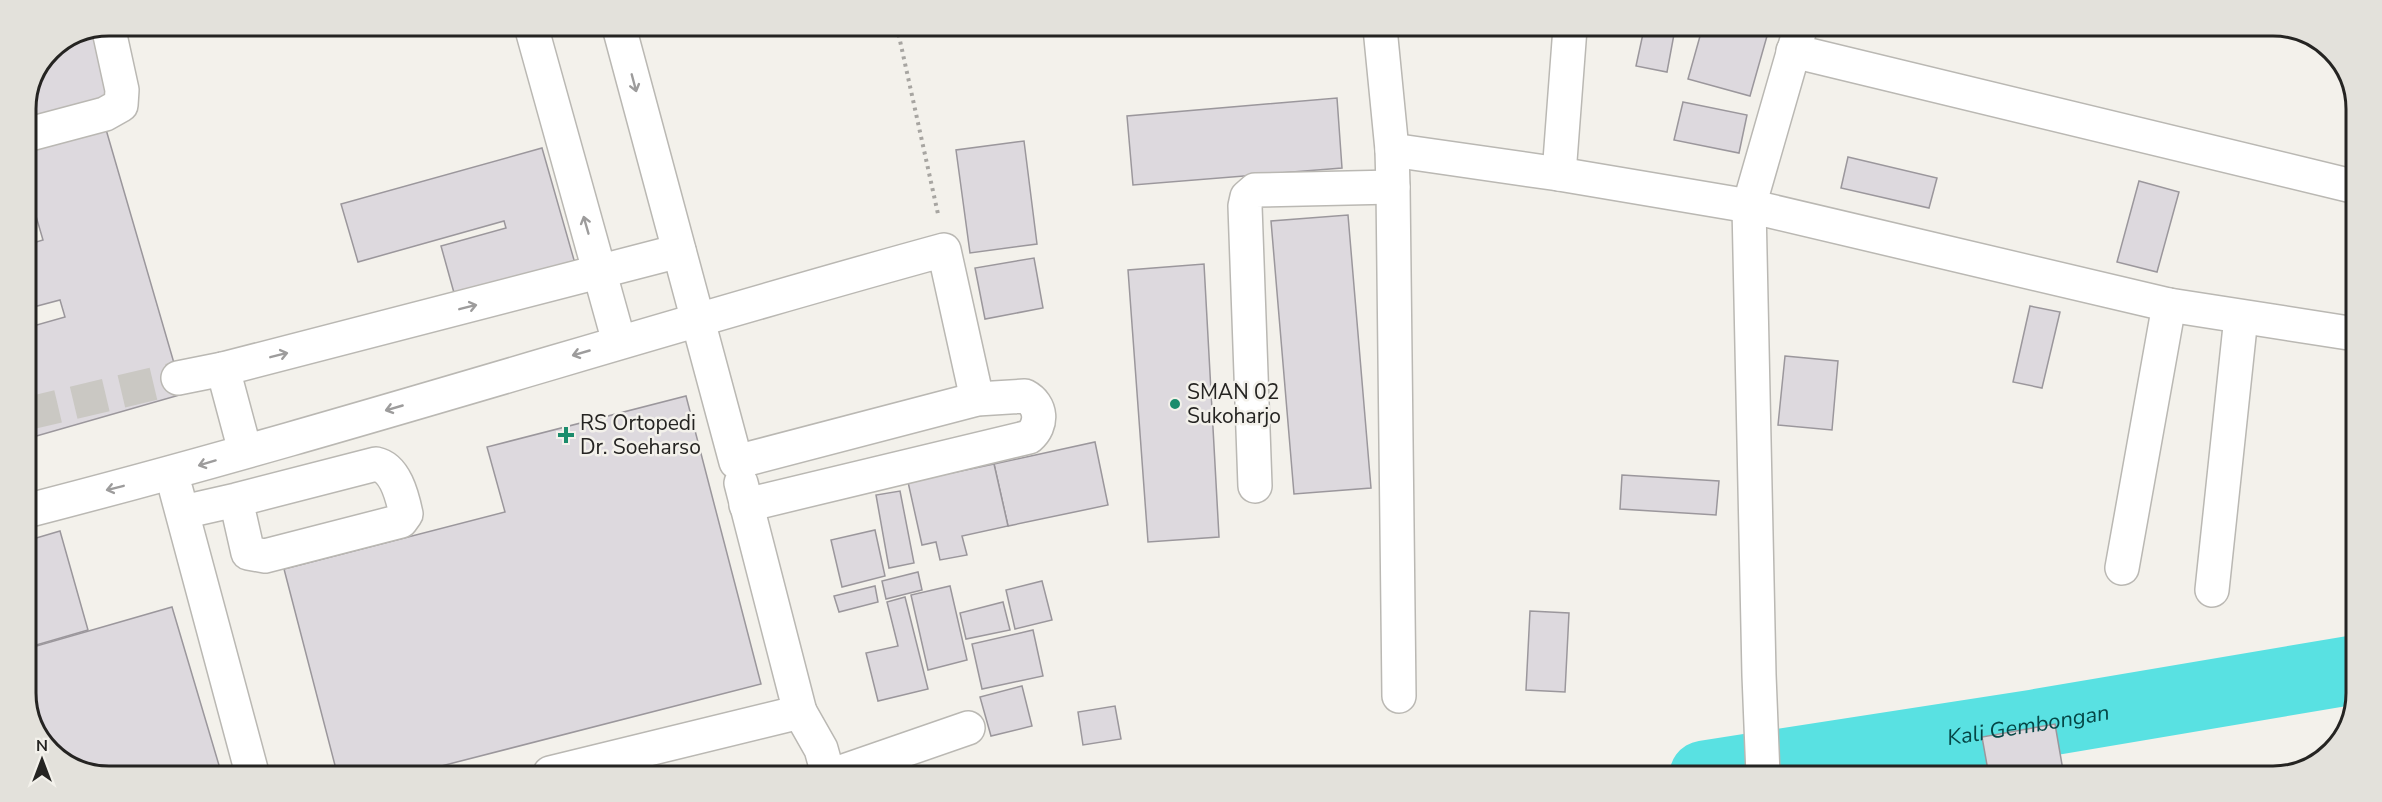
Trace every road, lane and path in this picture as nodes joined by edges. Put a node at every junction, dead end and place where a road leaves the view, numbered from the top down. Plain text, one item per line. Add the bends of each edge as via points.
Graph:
1 (110, 36) edge
2 (534, 36) edge
3 (621, 36) edge
4 (899, 36) edge
5 (1381, 36) edge
6 (1569, 36) edge
7 (1797, 40) edge
8 (36, 132) edge
9 (1392, 150) junction
10 (1559, 174) junction
11 (2346, 184) edge
12 (1393, 187) junction
13 (1749, 206) junction
14 (944, 250) junction
15 (680, 251) junction
16 (600, 274) junction
17 (2169, 305) junction
18 (2241, 317) junction
19 (698, 320) junction
20 (2346, 328) edge
21 (619, 342) junction
22 (223, 369) junction
23 (178, 378) tunnel mouth
24 (977, 399) junction
25 (245, 451) junction
26 (736, 462) junction
27 (172, 474) junction
28 (1255, 486) dead end
29 (237, 500) junction
30 (746, 505) junction
31 (36, 508) edge
32 (183, 512) junction
33 (2122, 568) dead end
34 (2212, 590) dead end
35 (1399, 696) dead end
36 (800, 712) junction
37 (968, 728) dead end
38 (250, 766) edge
39 (579, 766) edge
40 (826, 766) edge
41 (858, 766) edge
42 (1764, 766) edge

1 - 8 street via 122,90 121,105 105,114
16 -> 2 street
3 -> 15 street
4 - 14 path
5 - 9 street
6 - 10 street
7 - 11 street
7 - 13 street
9 - 10 street
9 - 12 street
10 - 13 street
12 - 28 street via 1255,190 1247,197
12 - 35 street
13 - 17 street
13 - 42 street
14 - 19 street
14 - 24 street
15 - 16 street
15 - 19 street
16 - 21 street
22 -> 16 street
17 - 18 street
17 - 33 street
18 - 20 street
18 - 34 street
19 - 21 street
19 - 26 street
21 -> 25 street
22 - 23 street
22 - 25 street
24 - 26 street
24 - 30 street via 1025,396 1038,409 1036,432 1029,437
25 -> 27 street
26 - 30 street
27 -> 31 street
27 - 32 street
29 - 29 street via 376,464 391,472 406,514 401,521 255,555 248,553
29 - 32 street
30 - 36 street
32 - 38 street
36 - 39 street
36 - 40 street via 821,749
37 - 41 street

